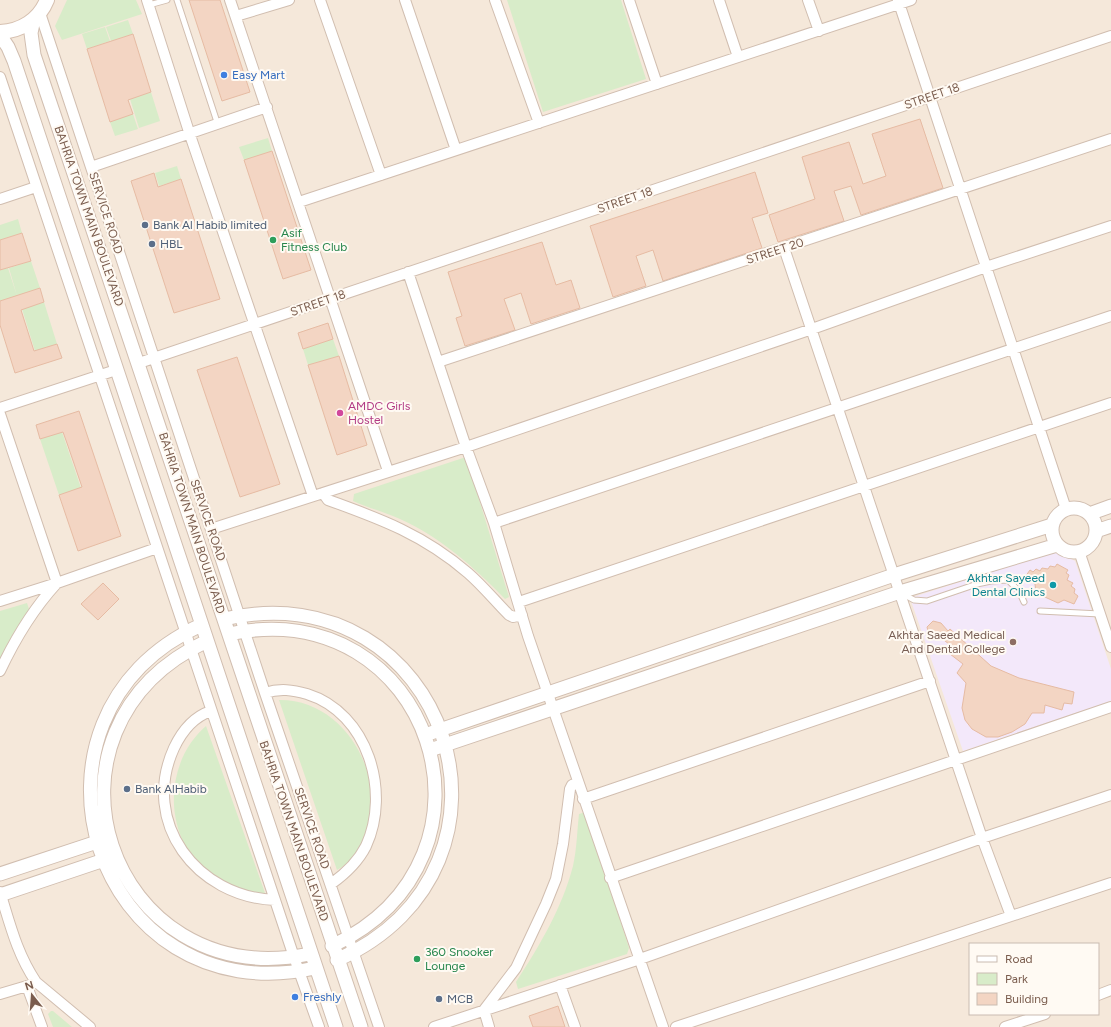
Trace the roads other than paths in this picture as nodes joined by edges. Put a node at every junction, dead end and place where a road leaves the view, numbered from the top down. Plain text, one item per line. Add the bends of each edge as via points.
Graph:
1 (47, 0) edge
2 (167, 0) edge
3 (177, 0) edge
4 (230, 0) edge
5 (289, 0) edge
6 (320, 0) edge
7 (405, 0) edge
8 (495, 0) edge
9 (629, 0) edge
10 (719, 0) edge
11 (808, 0) edge
12 (911, 0) edge
13 (899, 2) edge
14 (148, 3) edge
15 (37, 16) junction
16 (236, 16) junction
17 (819, 30) junction
18 (0, 32) edge
19 (0, 35) edge
20 (1111, 36) edge
21 (738, 57) junction
22 (0, 77) edge
23 (657, 84) junction
24 (931, 97) junction
25 (267, 107) junction
26 (539, 123) junction
27 (218, 125) junction
28 (190, 135) junction
29 (1111, 139) edge
30 (456, 150) junction
31 (91, 167) junction
32 (382, 175) junction
33 (36, 187) junction
34 (961, 189) junction
35 (0, 199) edge
36 (298, 202) junction
37 (1111, 226) edge
38 (784, 248) junction
39 (986, 267) junction
40 (408, 272) junction
41 (331, 298) junction
42 (1111, 316) edge
43 (255, 324) junction
44 (812, 329) junction
45 (1013, 348) junction
46 (154, 358) junction
47 (438, 362) junction
48 (139, 363) junction
49 (116, 370) junction
50 (100, 375) junction
51 (1111, 404) edge
52 (838, 407) junction
53 (0, 408) edge
54 (0, 414) edge
55 (1039, 428) junction
56 (466, 447) junction
57 (388, 471) junction
58 (865, 486) junction
59 (323, 493) junction
60 (313, 496) junction
61 (1111, 506) edge
62 (1066, 509) junction
63 (1089, 514) junction
64 (494, 523) junction
65 (1052, 525) junction
66 (1111, 526) edge
67 (211, 529) junction
68 (1096, 531) junction
69 (1057, 545) junction
70 (157, 548) junction
71 (1079, 551) junction
72 (894, 575) junction
73 (56, 583) junction
74 (900, 592) junction
75 (0, 601) edge
76 (519, 602) junction
77 (1024, 602) dead end
78 (1040, 611) dead end
79 (240, 615) junction
80 (522, 615) junction
81 (224, 619) junction
82 (1105, 619) edge
83 (201, 625) junction
84 (245, 631) junction
85 (186, 632) junction
86 (228, 634) junction
87 (206, 641) junction
88 (1111, 647) edge
89 (191, 648) junction
90 (0, 671) edge
91 (930, 681) junction
92 (265, 693) junction
93 (549, 694) junction
94 (1111, 707) edge
95 (553, 708) junction
96 (211, 711) junction
97 (441, 730) junction
98 (425, 735) junction
99 (446, 744) junction
100 (430, 750) junction
101 (956, 759) junction
102 (578, 782) junction
103 (1111, 795) edge
104 (583, 799) junction
105 (109, 837) junction
106 (982, 838) junction
107 (95, 842) junction
108 (115, 856) junction
109 (102, 861) junction
110 (0, 874) edge
111 (610, 878) junction
112 (1111, 883) edge
113 (331, 884) junction
114 (0, 894) edge
115 (275, 900) junction
116 (1011, 916) junction
117 (349, 938) junction
118 (332, 946) junction
119 (353, 953) junction
120 (310, 954) junction
121 (294, 957) junction
122 (640, 959) junction
123 (337, 960) junction
124 (315, 968) junction
125 (299, 972) junction
126 (31, 984) junction
127 (560, 985) junction
128 (1111, 990) edge
129 (0, 994) edge
130 (1099, 995) edge
131 (484, 1010) junction
132 (1042, 1015) edge
133 (42, 1027) edge
134 (90, 1027) edge
135 (319, 1027) edge
136 (336, 1027) edge
137 (361, 1027) edge
138 (379, 1027) edge
139 (434, 1027) edge
140 (489, 1027) edge
141 (575, 1027) edge
142 (663, 1027) edge
143 (676, 1027) edge
144 (1005, 1027) edge

1 - 15 main road
2 - 14 lane
3 - 27 lane
4 - 16 street
5 - 16 street
6 - 32 street
7 - 30 street
8 - 26 street
9 - 23 street
10 - 21 street
11 - 17 street
12 - 13 street
13 - 17 street
13 - 24 street
14 - 28 street
15 - 18 main road via 17,29
15 - 31 street, SERVICE ROAD
15 - 48 street, BAHRIA TOWN MAIN BOULEVARD via 31,41 34,55
16 - 25 street
17 - 21 street
19 - 49 street, BAHRIA TOWN MAIN BOULEVARD via 14,61
20 - 24 street, STREET 18
21 - 23 street
22 - 33 street
23 - 26 street
24 - 34 street
24 - 40 street, STREET 18
25 - 27 street
25 - 36 street
26 - 30 street
27 - 28 street
28 - 31 street
28 - 43 street
29 - 34 street, STREET 20
30 - 32 street
31 - 46 street, SERVICE ROAD
32 - 36 street
33 - 35 street
33 - 50 street
34 - 38 street, STREET 20
34 - 39 street
36 - 41 street
37 - 39 street
38 - 44 street
38 - 47 street, STREET 20
39 - 44 street
39 - 45 street
40 - 41 street, STREET 18
40 - 47 street
41 - 43 street, STREET 18
41 - 57 street
42 - 45 street
43 - 46 street, STREET 18
43 - 60 street
44 - 52 street
44 - 56 street
45 - 52 street
45 - 55 street
46 - 48 street, STREET 18
46 - 67 street, SERVICE ROAD
47 - 56 street
48 - 81 street, BAHRIA TOWN MAIN BOULEVARD
49 - 50 street
49 - 83 street, BAHRIA TOWN MAIN BOULEVARD
50 - 53 street
50 - 70 street
51 - 55 street
52 - 58 street
52 - 64 street
54 - 73 street
55 - 58 street
55 - 62 street
56 - 57 street
56 - 64 street
57 - 59 street
58 - 72 street
58 - 76 street
59 - 60 street
59 - 80 street via 328,500 378,518 423,540 469,574 509,615
60 - 67 street
61 - 63 street
62 - 63 street via 1078,508
62 - 65 street
63 - 68 street
64 - 76 street
65 - 69 street via 1053,539
65 - 72 street
66 - 68 street
67 - 79 street, SERVICE ROAD
68 - 71 street via 1091,543
69 - 71 street via 1068,551
69 - 74 street
70 - 73 street
70 - 85 street
71 - 82 street
72 - 74 street
72 - 93 street
73 - 75 street
73 - 90 street via 22,629
74 - 77 lane via 914,600 927,601 977,584 1008,580 1019,591
74 - 91 street
74 - 95 street
76 - 80 street
78 - 82 lane
79 - 81 street
79 - 84 street, SERVICE ROAD
79 - 97 street via 265,612 303,615 333,623 362,636 382,650 410,676 424,696
80 - 93 street
81 - 86 street, BAHRIA TOWN MAIN BOULEVARD
82 - 88 street
83 - 85 street
83 - 87 street, BAHRIA TOWN MAIN BOULEVARD
84 - 86 street
84 - 92 street, SERVICE ROAD
84 - 98 street via 283,629 308,633 332,640 354,651 375,665 393,682 408,702
85 - 89 street
85 - 107 street via 161,648 138,669 118,693 104,721 94,750 89,781 89,812
86 - 118 street, BAHRIA TOWN MAIN BOULEVARD
87 - 89 street
87 - 120 street, BAHRIA TOWN MAIN BOULEVARD
89 - 96 street
89 - 105 street via 146,684 128,708 114,734 106,763 104,786 104,808
91 - 101 street
91 - 104 street
92 - 113 street, SERVICE ROAD
92 - 113 street via 280,689 315,697 324,702 347,721 360,736 367,750 374,775 374,822 359,858
93 - 95 street
93 - 97 street
94 - 101 street
95 - 99 street
95 - 102 street
96 - 115 street
96 - 115 street via 193,720 183,730 171,754 164,793 172,832 194,866 214,883 238,894
97 - 98 street
97 - 99 street
98 - 100 street
99 - 100 street
99 - 119 street via 452,798 449,826 436,865 424,889 407,911 377,938
100 - 117 street via 435,775 436,801 425,852 407,886 390,906 371,924
101 - 106 street
101 - 111 street
102 - 104 street
102 - 131 street via 570,789 556,879 546,904 516,968
103 - 106 street
104 - 111 street
105 - 107 street
105 - 108 street
106 - 116 street
106 - 122 street
107 - 109 street
107 - 110 street
108 - 109 street
108 - 121 street via 142,900 160,919 187,937 216,951 242,957
109 - 114 street
109 - 125 street via 131,910 151,930 174,947 200,960 227,969 270,974
111 - 122 street
112 - 116 street
113 - 117 street, SERVICE ROAD
114 - 126 street
115 - 121 street
116 - 143 street
117 - 118 street
117 - 119 street, SERVICE ROAD
118 - 123 street, BAHRIA TOWN MAIN BOULEVARD
119 - 123 street
119 - 138 street, SERVICE ROAD
120 - 121 street
120 - 124 street, BAHRIA TOWN MAIN BOULEVARD
121 - 125 street
122 - 127 street
122 - 142 street
123 - 137 street, BAHRIA TOWN MAIN BOULEVARD
124 - 125 street
124 - 136 street, BAHRIA TOWN MAIN BOULEVARD
125 - 135 street
126 - 129 street
126 - 133 street
126 - 134 street
127 - 131 street
127 - 141 street
128 - 130 street
131 - 139 street
131 - 140 street
132 - 144 street

